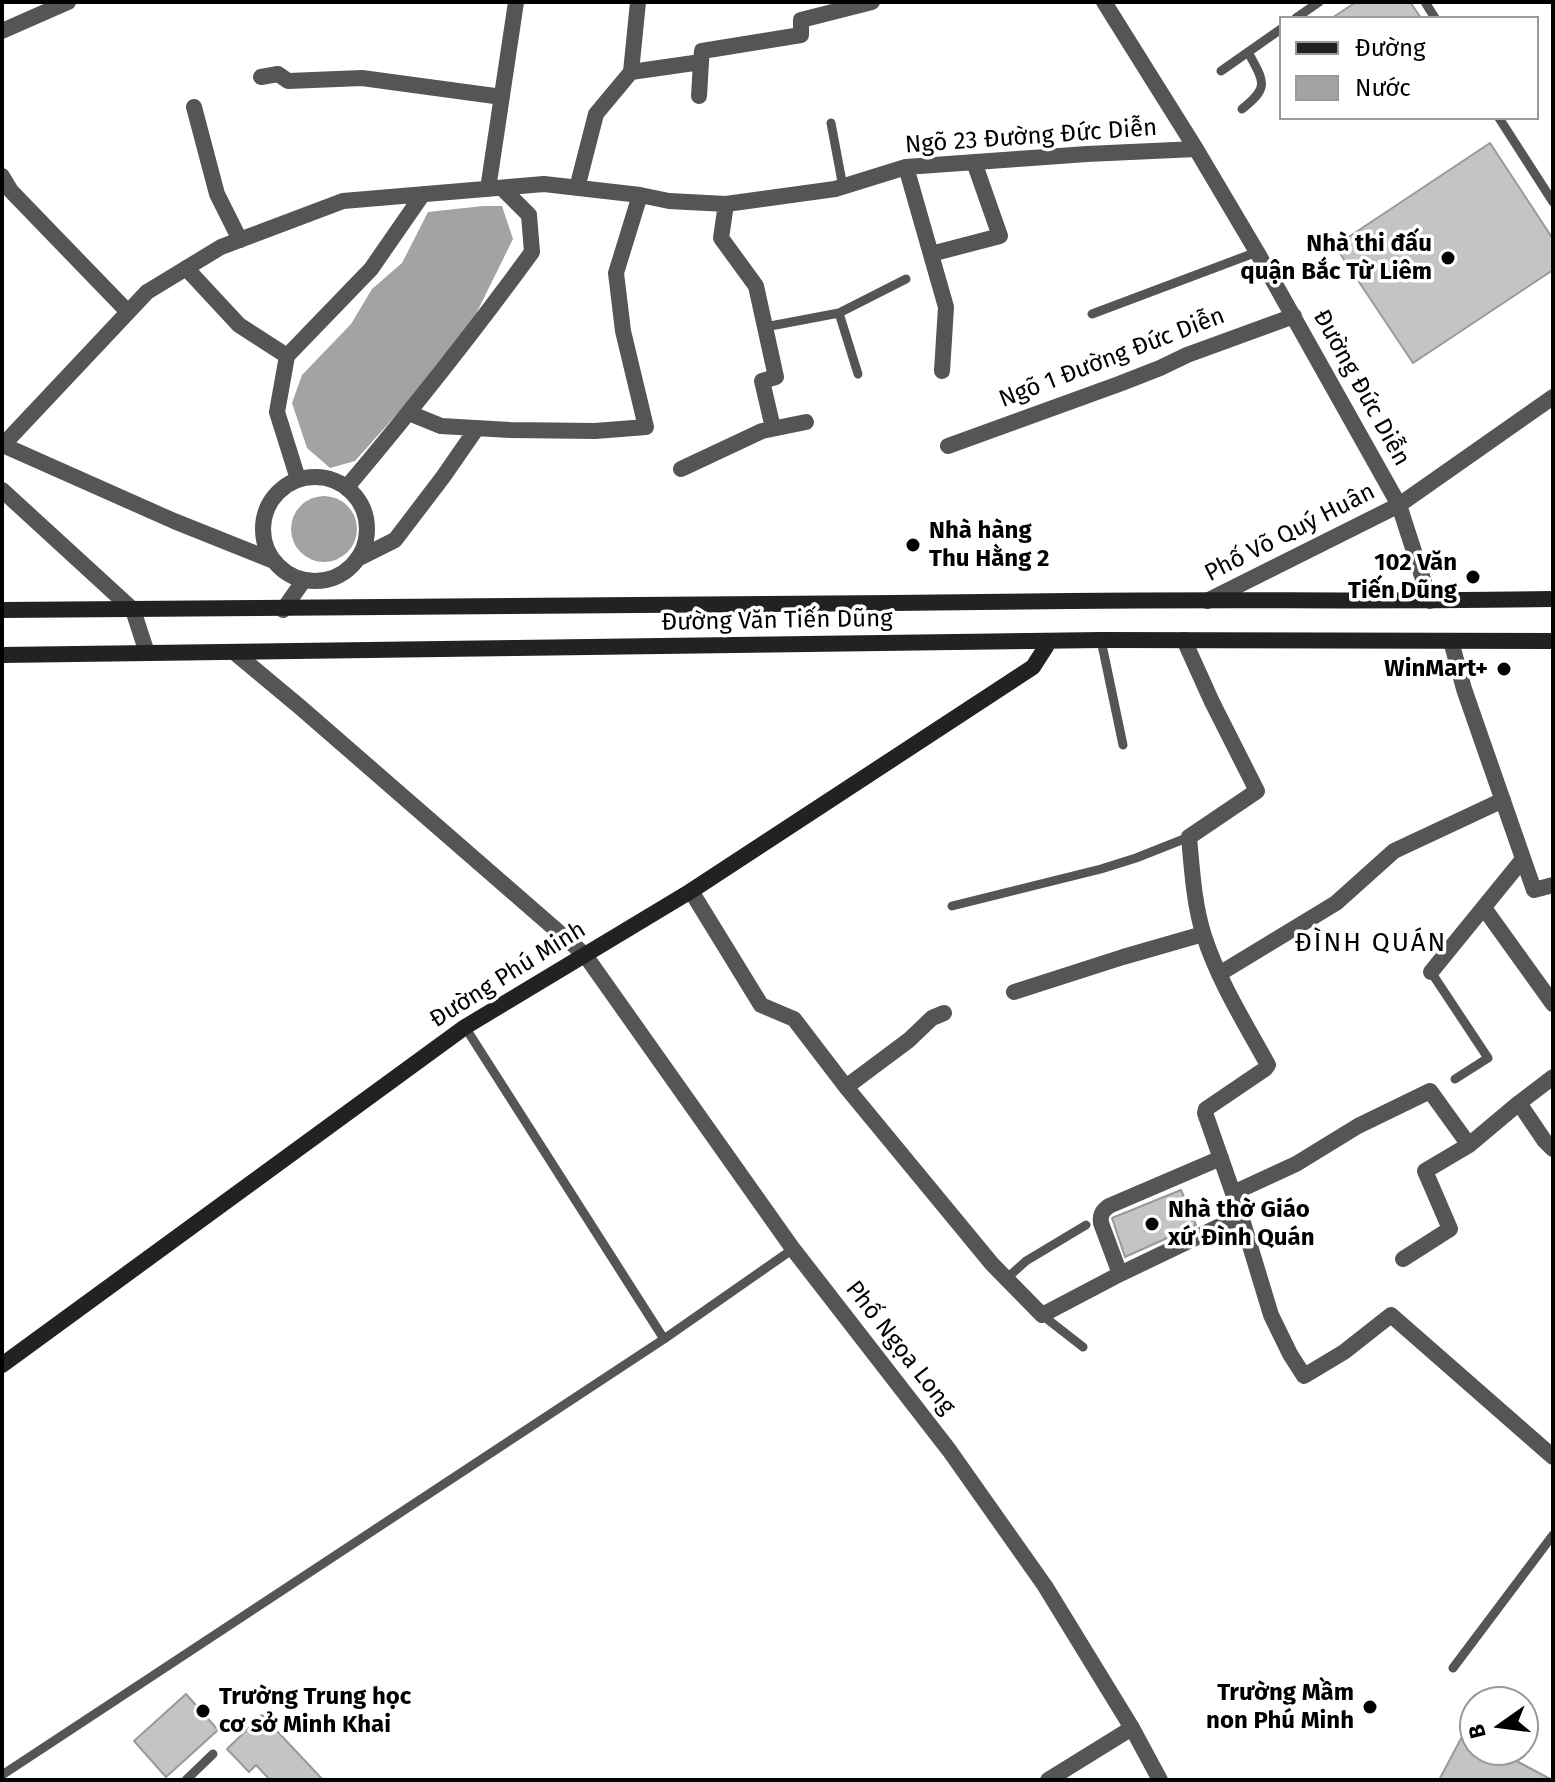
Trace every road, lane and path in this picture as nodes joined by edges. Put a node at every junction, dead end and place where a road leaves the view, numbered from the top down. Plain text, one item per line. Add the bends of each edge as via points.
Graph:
1 (68, 2) edge
2 (516, 2) edge
3 (638, 2) edge
4 (872, 2) edge
5 (1104, 2) edge
6 (1319, 2) edge
7 (1299, 16) edge
8 (1279, 30) edge
9 (2, 31) edge
10 (1248, 52) junction
11 (701, 62) junction
12 (1221, 71) dead end
13 (631, 72) junction
14 (261, 77) dead end
15 (699, 96) dead end
16 (502, 97) junction
17 (194, 107) dead end
18 (1242, 109) dead end
19 (1500, 120) edge
20 (831, 123) dead end
21 (1196, 149) junction
22 (974, 162) junction
23 (906, 167) junction
24 (2, 176) edge
25 (843, 187) junction
26 (495, 188) junction
27 (577, 188) junction
28 (423, 194) junction
29 (640, 195) junction
30 (1553, 202) edge
31 (726, 204) junction
32 (240, 240) junction
33 (1257, 252) junction
34 (931, 254) junction
35 (186, 268) junction
36 (906, 279) dead end
37 (128, 312) junction
38 (839, 313) junction
39 (1092, 314) dead end
40 (1294, 316) junction
41 (765, 327) junction
42 (287, 356) junction
43 (942, 371) dead end
44 (858, 374) dead end
45 (1553, 397) edge
46 (409, 413) junction
47 (806, 422) dead end
48 (477, 428) junction
49 (773, 428) junction
50 (3, 446) edge
51 (948, 446) dead end
52 (681, 469) dead end
53 (298, 479) junction
54 (347, 487) junction
55 (2, 490) edge
56 (1399, 505) junction
57 (357, 559) junction
58 (274, 561) junction
59 (304, 580) junction
60 (1553, 599) edge
61 (1430, 601) junction
62 (1206, 602) junction
63 (2, 610) edge
64 (133, 610) junction
65 (283, 610) junction
66 (1101, 640) junction
67 (1184, 640) junction
68 (1451, 641) junction
69 (1553, 641) edge
70 (1049, 642) junction
71 (234, 652) junction
72 (147, 653) junction
73 (2, 655) edge
74 (1123, 745) dead end
75 (1503, 800) junction
76 (1189, 837) junction
77 (1523, 859) junction
78 (1553, 885) edge
79 (691, 891) junction
80 (952, 906) dead end
81 (1484, 908) junction
82 (1203, 934) junction
83 (585, 955) junction
84 (1431, 972) joint
85 (1219, 974) junction
86 (1014, 992) dead end
87 (1553, 1004) edge
88 (944, 1013) dead end
89 (465, 1027) junction
90 (1553, 1077) edge
91 (1455, 1079) dead end
92 (846, 1087) junction
93 (1519, 1103) junction
94 (1469, 1145) junction
95 (1553, 1149) edge
96 (1221, 1158) junction
97 (1233, 1193) junction
98 (1241, 1216) junction
99 (1086, 1225) dead end
100 (793, 1249) junction
101 (1403, 1259) dead end
102 (1120, 1274) junction
103 (1006, 1279) junction
104 (1042, 1315) junction
105 (664, 1339) junction
106 (1083, 1347) dead end
107 (2, 1365) edge
108 (1553, 1457) edge
109 (1553, 1535) edge
110 (1453, 1668) dead end
111 (1132, 1728) junction
112 (213, 1754) dead end
113 (2, 1775) edge
114 (186, 1780) edge
115 (1048, 1780) edge
116 (1160, 1780) edge

1 - 9 street
2 - 16 street
3 - 13 street
4 - 11 street via 801,20 801,35 702,51
5 - 21 street, Đường Đức Diễn
6 - 7 lane
8 - 10 lane
10 - 12 lane
10 - 18 lane via 1262,89
11 - 13 street
11 - 15 street
13 - 27 street via 596,114
14 - 16 street via 362,78
16 - 26 street
17 - 32 street via 217,194
19 - 30 lane
20 - 25 lane
21 - 22 street, Ngõ 23 Đường Đức Diễn
21 - 33 street, Đường Đức Diễn
22 - 23 street, Ngõ 23 Đường Đức Diễn
22 - 34 street via 1000,236
23 - 25 street, Ngõ 23 Đường Đức Diễn
23 - 34 street
24 - 37 street
25 - 31 street, Ngõ 23 Đường Đức Diễn
26 - 27 street, Ngõ 23 Đường Đức Diễn
26 - 28 street, Ngõ 23 Đường Đức Diễn
26 - 46 street via 529,215 532,252
27 - 29 street, Ngõ 23 Đường Đức Diễn
28 - 32 street, Ngõ 23 Đường Đức Diễn via 343,201
28 - 42 street via 371,269
29 - 31 street, Ngõ 23 Đường Đức Diễn
29 - 48 street via 616,273 623,331 646,427
31 - 41 street via 721,238 756,286
32 - 35 street, Ngõ 23 Đường Đức Diễn
33 - 39 lane
33 - 40 street, Đường Đức Diễn
34 - 43 street via 946,307
35 - 37 street, Ngõ 23 Đường Đức Diễn via 147,292
35 - 42 street via 239,325
36 - 38 lane
37 - 50 street, Ngõ 23 Đường Đức Diễn
38 - 41 lane
38 - 44 lane
40 - 51 street, Ngõ 1 Đường Đức Diễn
40 - 56 street, Đường Đức Diễn
41 - 49 street via 776,377 762,381
42 - 53 street via 277,412
45 - 56 street, Phố Võ Quý Huân
46 - 48 street via 441,426
46 - 54 street
47 - 49 street
48 - 57 street via 395,540
49 - 52 street
50 - 58 street
53 - 54 street via 315,476
53 - 58 street via 277,493 265,514 264,539
54 - 57 street via 360,502 366,521 366,541
55 - 64 street
56 - 61 street, Đường Đức Diễn
56 - 62 street, Phố Võ Quý Huân
57 - 59 street via 343,573
58 - 59 street
59 - 65 street
60 - 61 main road, Đường Văn Tiến Dũng
61 - 62 main road, Đường Văn Tiến Dũng
62 - 65 main road, Đường Văn Tiến Dũng
63 - 64 main road, Đường Văn Tiến Dũng
64 - 65 main road, Đường Văn Tiến Dũng
64 - 72 street
66 - 67 main road, Đường Văn Tiến Dũng
66 - 70 main road, Đường Văn Tiến Dũng
66 - 74 lane
67 - 68 main road, Đường Văn Tiến Dũng
67 - 76 street via 1257,791
68 - 69 main road, Đường Văn Tiến Dũng
68 - 75 street
70 - 71 main road, Đường Văn Tiến Dũng
70 - 79 main road, Đường Phú Minh via 1033,667
71 - 72 main road, Đường Văn Tiến Dũng
71 - 83 street, Phố Ngọa Long
72 - 73 main road, Đường Văn Tiến Dũng
75 - 77 street
75 - 85 street via 1394,851 1336,903
76 - 80 lane via 1101,869
76 - 82 street
77 - 78 street via 1534,890
77 - 81 street
79 - 83 main road, Đường Phú Minh
79 - 92 street via 761,1005 794,1019
81 - 84 street
81 - 87 street
82 - 85 street
82 - 86 street
83 - 89 main road, Đường Phú Minh
83 - 100 street, Phố Ngọa Long
84 - 91 lane via 1488,1058
85 - 96 street via 1268,1065 1206,1109
88 - 92 street
89 - 105 lane
89 - 107 main road, Đường Phú Minh
90 - 93 street
92 - 103 street
93 - 94 street
93 - 95 street
94 - 97 street via 1430,1091
94 - 101 street via 1425,1171 1450,1229
96 - 97 street
96 - 102 street via 1102,1212 1101,1223
97 - 98 street
98 - 102 street
98 - 108 street via 1271,1315 1304,1376 1391,1315
99 - 103 lane
100 - 105 lane
100 - 111 street, Phố Ngọa Long via 940,1438 1045,1586
102 - 104 street
103 - 104 street
104 - 106 lane
105 - 113 lane
109 - 110 lane
111 - 115 street
111 - 116 street, Phố Ngọa Long
112 - 114 lane

